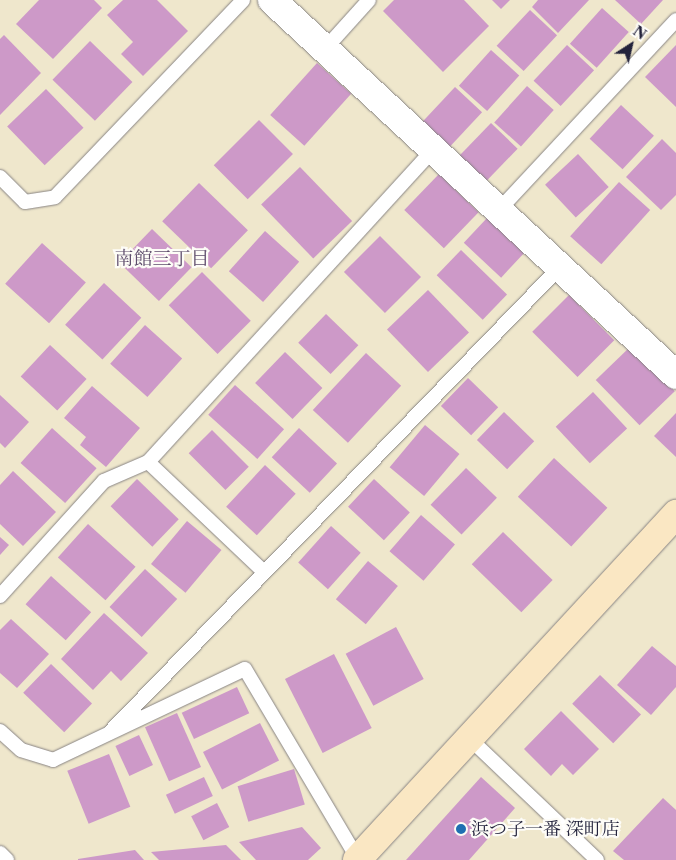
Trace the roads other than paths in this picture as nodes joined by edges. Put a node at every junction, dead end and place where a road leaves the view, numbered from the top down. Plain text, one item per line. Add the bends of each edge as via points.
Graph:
1 (242, 0) edge
2 (272, 0) edge
3 (369, 0) edge
4 (676, 20) edge
5 (324, 50) junction
6 (433, 150) junction
7 (0, 177) edge
8 (498, 211) junction
9 (560, 267) junction
10 (676, 375) edge
11 (148, 462) junction
12 (676, 514) edge
13 (263, 571) junction
14 (0, 596) edge
15 (0, 731) edge
16 (110, 732) junction
17 (468, 737) junction
18 (0, 853) edge
19 (358, 859) edge
20 (7, 860) edge
21 (597, 860) edge

1 - 7 lane via 56,197 26,202
2 - 5 street
3 - 5 lane
4 - 8 lane
5 - 6 street
6 - 8 street
6 - 11 lane
8 - 9 street
9 - 10 street
9 - 13 lane
11 - 13 lane
11 - 14 lane via 104,481
12 - 17 street
13 - 16 lane
15 - 16 lane via 21,750 53,760
16 - 19 lane via 245,669
17 - 19 street
17 - 21 lane
18 - 20 lane

